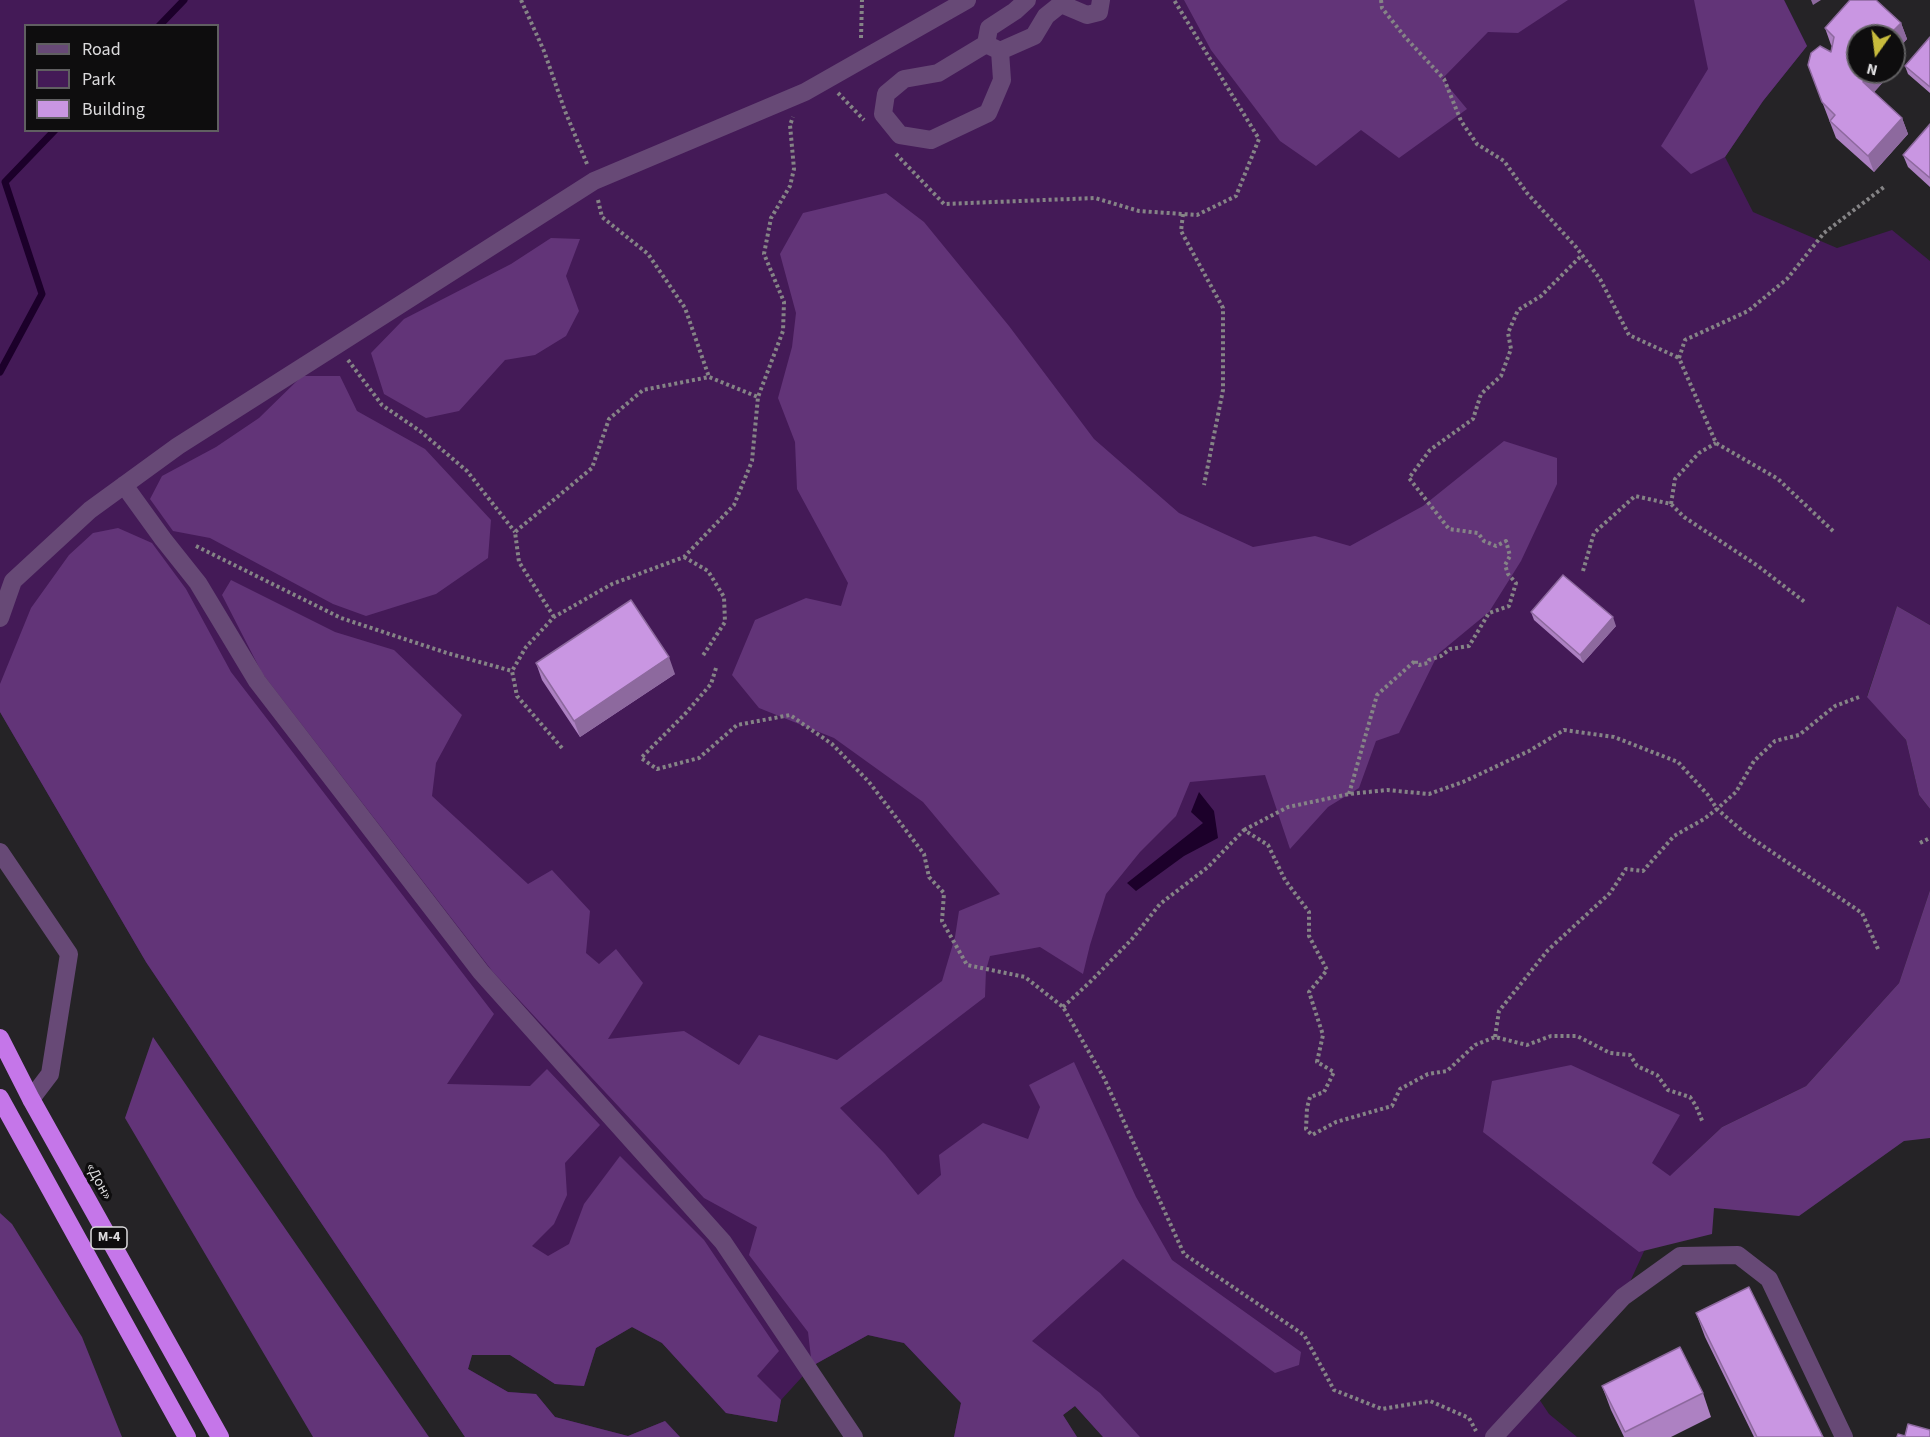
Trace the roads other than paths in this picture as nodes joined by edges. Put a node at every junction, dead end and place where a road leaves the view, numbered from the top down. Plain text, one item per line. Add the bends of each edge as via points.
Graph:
1 (967, 0) edge
2 (1027, 0) edge
3 (1101, 0) edge
4 (993, 48) junction
5 (124, 485) junction
6 (0, 618) edge
7 (0, 852) edge
8 (0, 1038) edge
9 (0, 1098) edge
10 (31, 1099) junction
11 (187, 1437) edge
12 (220, 1437) edge
13 (854, 1437) edge
14 (1494, 1437) edge
15 (1844, 1437) edge

1 - 5 street via 805,92 594,181 178,446
2 - 4 street via 989,28
3 - 4 street via 1099,12 1087,15 1060,4 1046,16 1034,36
4 - 4 street via 1002,80 988,113 931,140 900,135 883,114 886,94 904,79 938,73
5 - 6 street via 90,510 13,581
5 - 13 street via 198,583 257,681 481,972 723,1242
7 - 10 street via 69,954 50,1074
8 - 10 highway, «Дон» / М-4
9 - 11 highway, М-4
10 - 12 highway, «Дон» / М-4
14 - 15 street via 1623,1297 1680,1256 1738,1255 1768,1279

